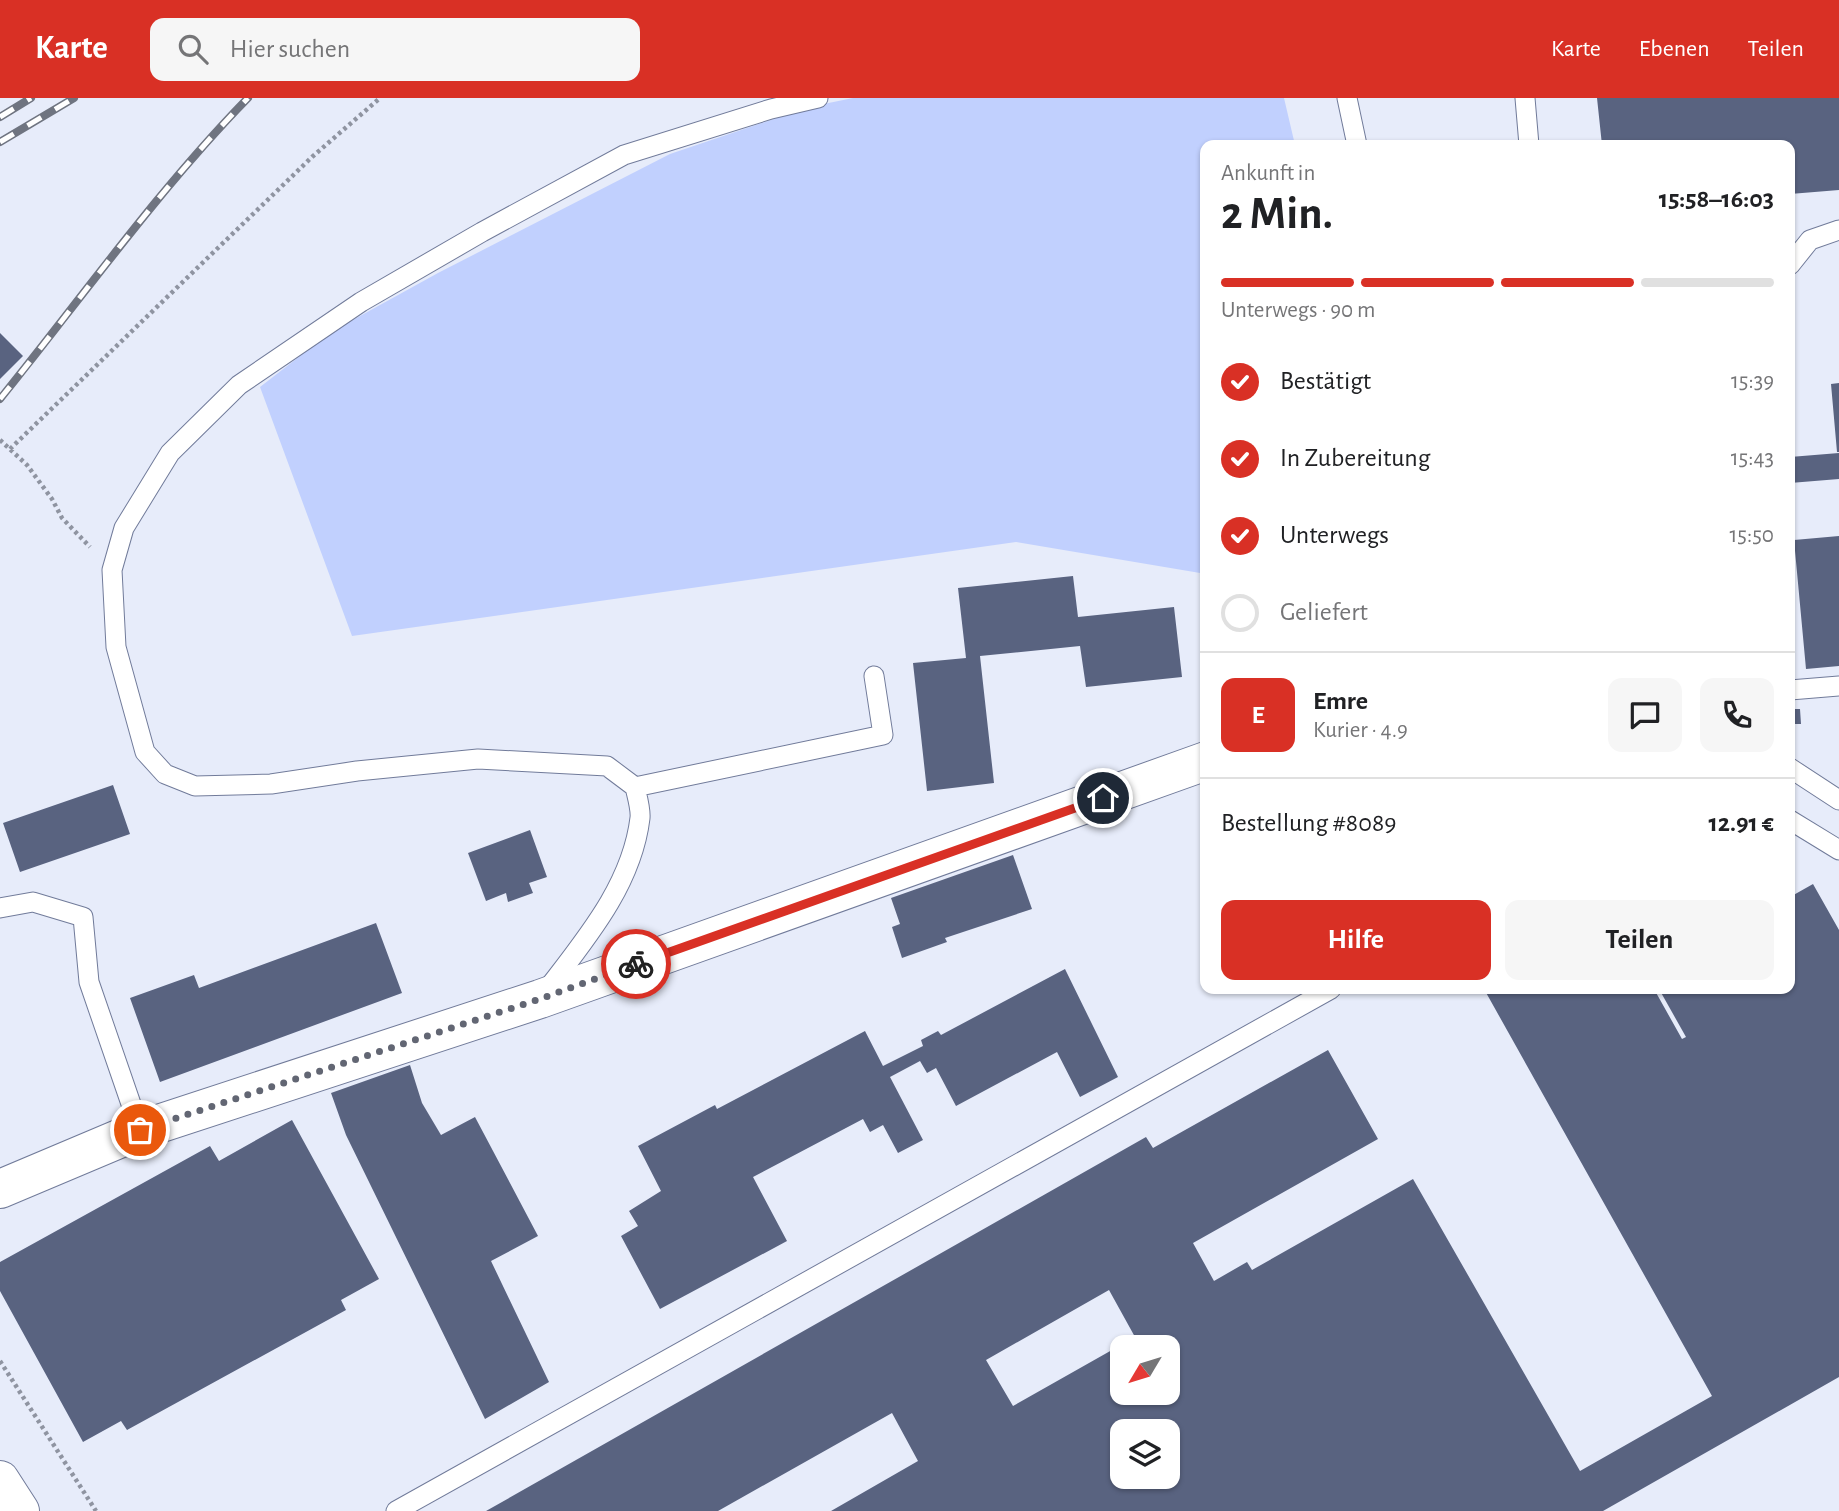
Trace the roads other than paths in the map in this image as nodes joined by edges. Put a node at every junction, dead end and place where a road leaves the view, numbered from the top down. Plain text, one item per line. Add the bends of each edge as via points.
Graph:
1 (818, 98) edge
2 (1347, 98) edge
3 (1525, 98) edge
4 (1356, 140) edge
5 (1529, 140) edge
6 (1839, 230) edge
7 (1795, 258) edge
8 (874, 676) dead end
9 (1839, 686) edge
10 (1795, 690) edge
11 (1200, 763) edge
12 (1795, 771) edge
13 (635, 787) junction
14 (1839, 800) edge
15 (1795, 823) edge
16 (1839, 850) edge
17 (0, 908) edge
18 (1322, 994) edge
19 (540, 999) junction
20 (140, 1130) junction
21 (0, 1189) edge
22 (0, 1480) edge
23 (20, 1511) edge
24 (396, 1511) edge

1 - 13 lane via 624,155 361,302 239,385 170,453 124,527 112,570 116,647 145,752 165,774 195,786 271,784 478,759 607,766
2 - 4 lane
3 - 5 lane
6 - 7 lane via 1810,240
8 - 13 lane via 883,735
9 - 10 lane
11 - 19 street
12 - 14 lane
13 - 19 lane via 641,816 628,867 592,932
15 - 16 lane
17 - 20 lane via 33,902 83,917 89,982
18 - 24 lane
19 - 20 street
20 - 21 street
22 - 23 street

